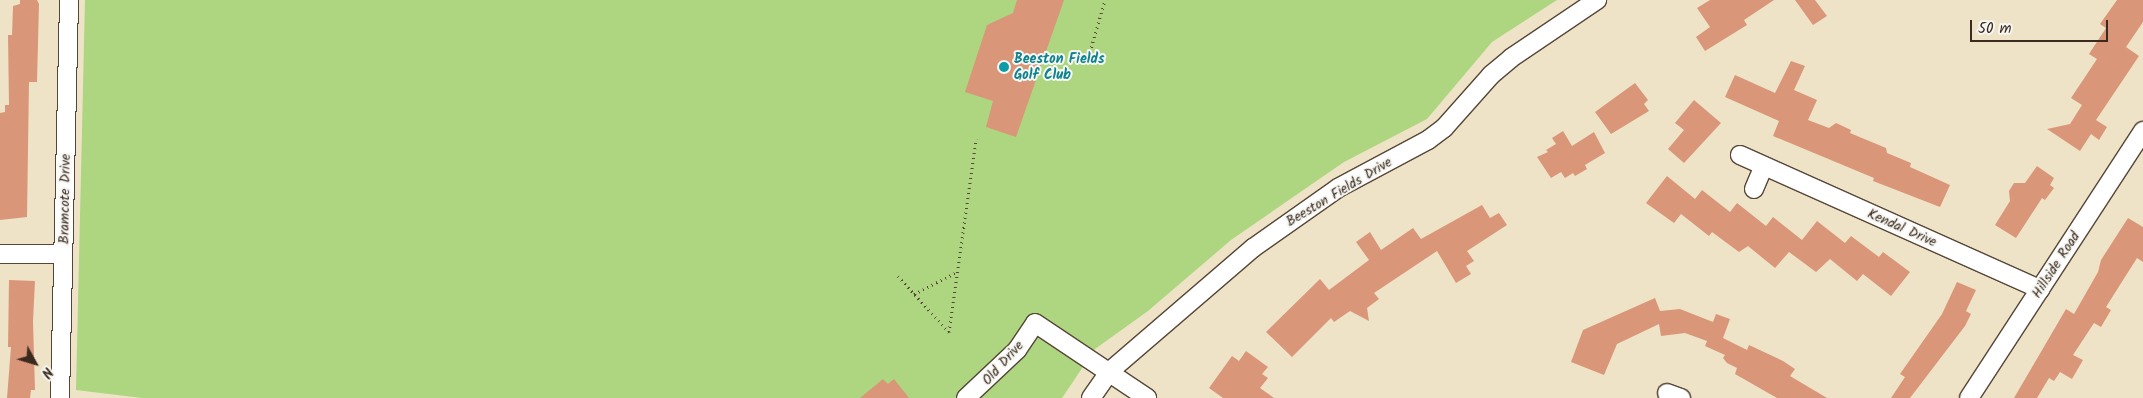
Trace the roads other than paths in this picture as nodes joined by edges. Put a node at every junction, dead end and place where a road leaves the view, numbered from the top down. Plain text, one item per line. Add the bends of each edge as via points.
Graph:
1 (69, 0) edge
2 (1597, 0) edge
3 (2143, 131) edge
4 (1740, 156) dead end
5 (1764, 166) junction
6 (1754, 189) dead end
7 (0, 254) edge
8 (63, 254) junction
9 (2040, 290) junction
10 (1110, 371) junction
11 (60, 398) edge
12 (966, 398) edge
13 (1091, 398) edge
14 (1147, 398) edge
15 (1969, 398) edge

1 - 8 street, Bramcote Drive
2 - 10 street, Beeston Fields Drive via 1511,58 1433,136 1338,188 1279,228 1221,273
3 - 9 street, Hillside Road
4 - 5 street, Kendal Drive
5 - 6 street
5 - 9 street, Kendal Drive
7 - 8 street
8 - 11 street, Bramcote Drive
9 - 15 street, Hillside Road
10 - 12 street, Old Drive via 1034,323 1017,350
10 - 13 street, Beeston Fields Drive
10 - 14 street

